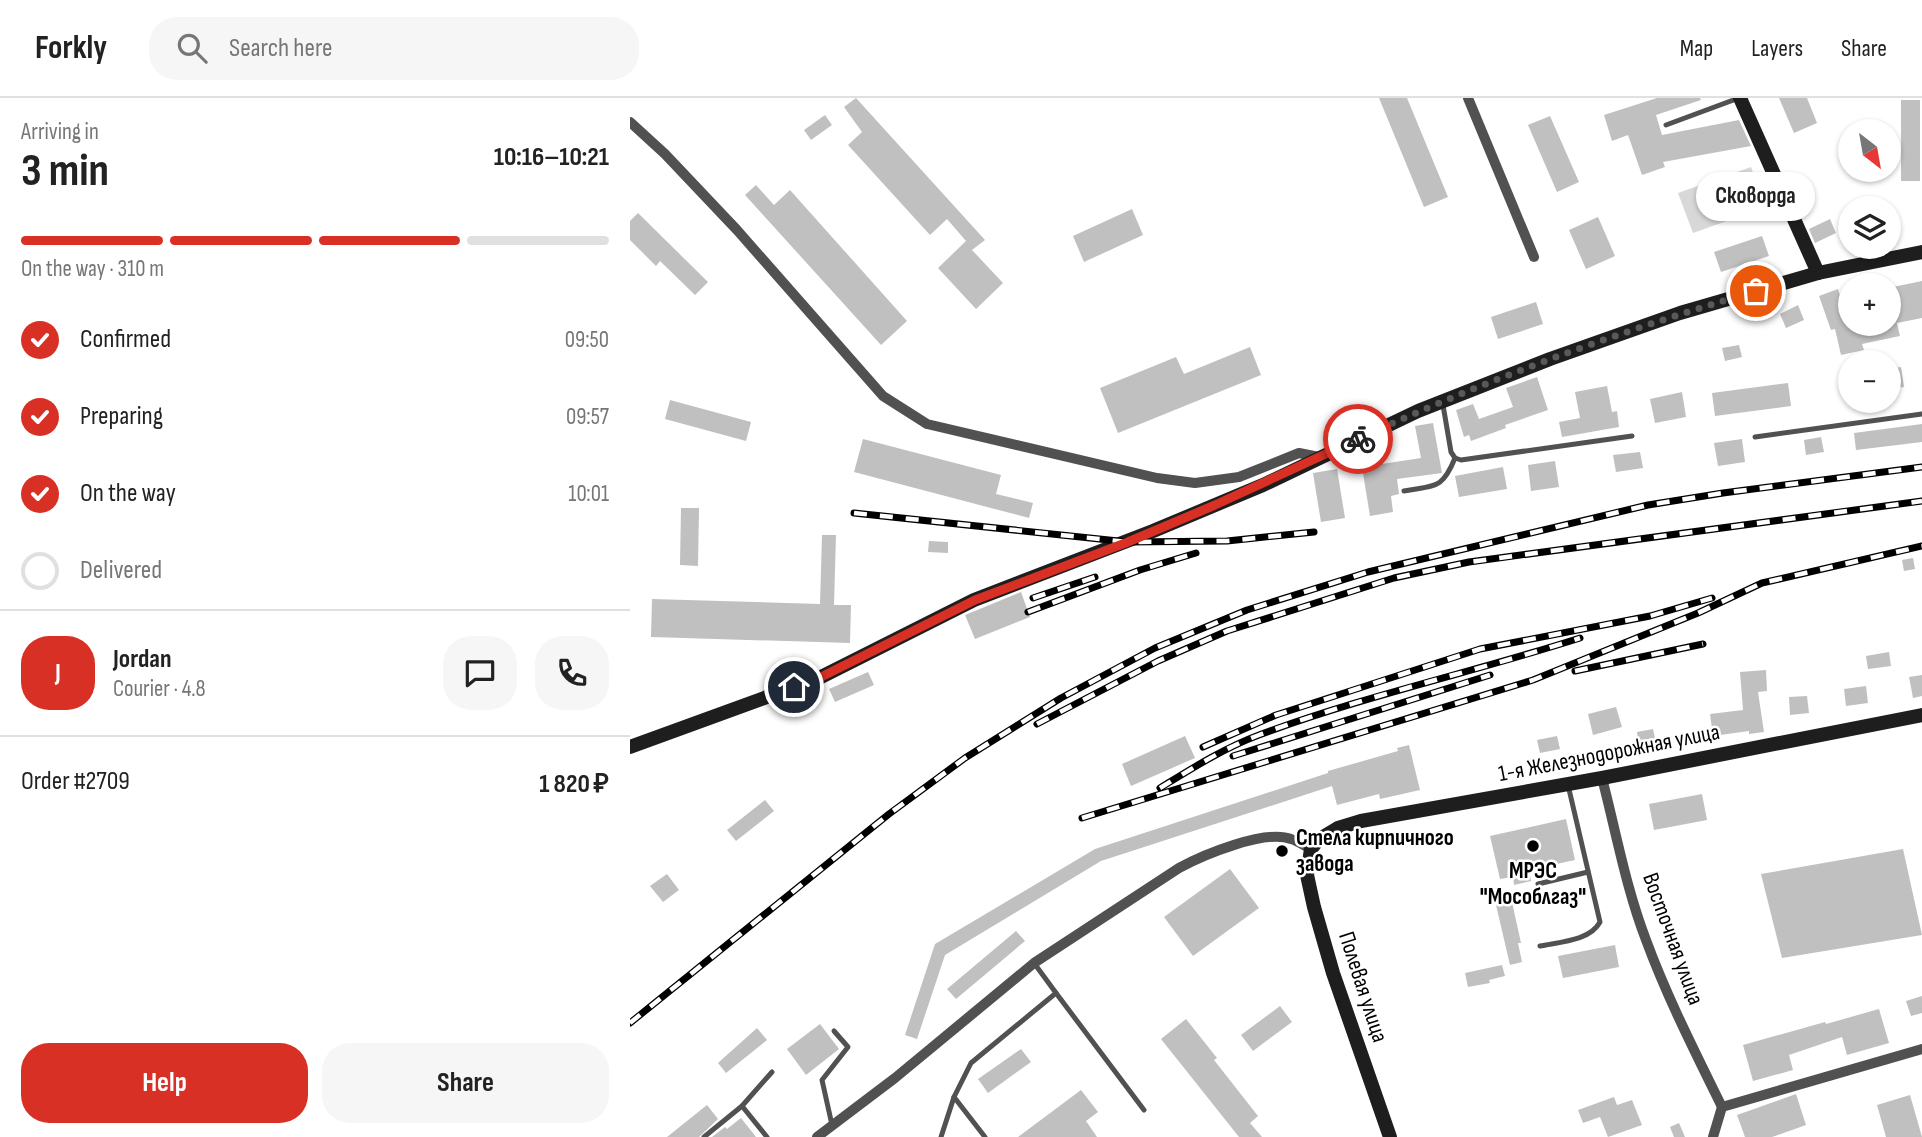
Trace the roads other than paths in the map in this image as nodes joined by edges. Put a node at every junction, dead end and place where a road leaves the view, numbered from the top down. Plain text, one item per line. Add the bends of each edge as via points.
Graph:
1 (1468, 98) edge
2 (1740, 98) edge
3 (630, 122) edge
4 (1666, 125) dead end
5 (1922, 252) edge
6 (1534, 257) dead end
7 (1818, 273) junction
8 (1442, 401) junction
9 (1922, 414) edge
10 (1632, 436) dead end
11 (1755, 438) dead end
12 (1319, 457) junction
13 (1455, 458) junction
14 (1404, 491) dead end
15 (1922, 715) edge
16 (630, 747) edge
17 (1602, 778) junction
18 (1568, 785) junction
19 (1311, 849) junction
20 (1588, 872) junction
21 (1538, 884) dead end
22 (1540, 946) dead end
23 (1034, 963) junction
24 (1056, 992) junction
25 (834, 1031) dead end
26 (1922, 1049) edge
27 (772, 1072) dead end
28 (954, 1097) junction
29 (742, 1106) junction
30 (1722, 1107) junction
31 (1144, 1110) dead end
32 (832, 1125) junction
33 (704, 1137) edge
34 (767, 1137) edge
35 (817, 1137) edge
36 (941, 1137) edge
37 (985, 1137) edge
38 (1390, 1137) edge
39 (1713, 1137) edge

1 - 6 street
2 - 4 lane
2 - 7 main road
3 - 12 street via 737,230 883,396 927,424 1195,483 1239,477 1299,453
5 - 7 main road
7 - 8 main road via 1680,313
8 - 12 main road
8 - 13 lane
9 - 11 lane
10 - 13 lane
12 - 16 main road via 1128,542 984,596 819,678
13 - 14 lane via 1437,485
15 - 17 main road, 1-я Железнодорожная улица
17 - 18 main road, 1-я Железнодорожная улица
17 - 30 street, Восточная улица via 1646,940
18 - 19 main road, 1-я Железнодорожная улица via 1361,821 1330,832
18 - 20 lane
19 - 23 street via 1289,838 1272,837 1202,855
19 - 38 main road, Полевая улица via 1307,875 1314,907
20 - 21 lane
20 - 22 lane via 1600,922 1597,928 1584,936
23 - 24 lane
23 - 32 street
24 - 28 lane via 971,1063
24 - 31 lane
25 - 32 lane via 848,1047 822,1080
26 - 30 street
27 - 29 lane
28 - 36 lane
28 - 37 lane
29 - 33 lane
29 - 34 lane
30 - 39 street
32 - 35 street

